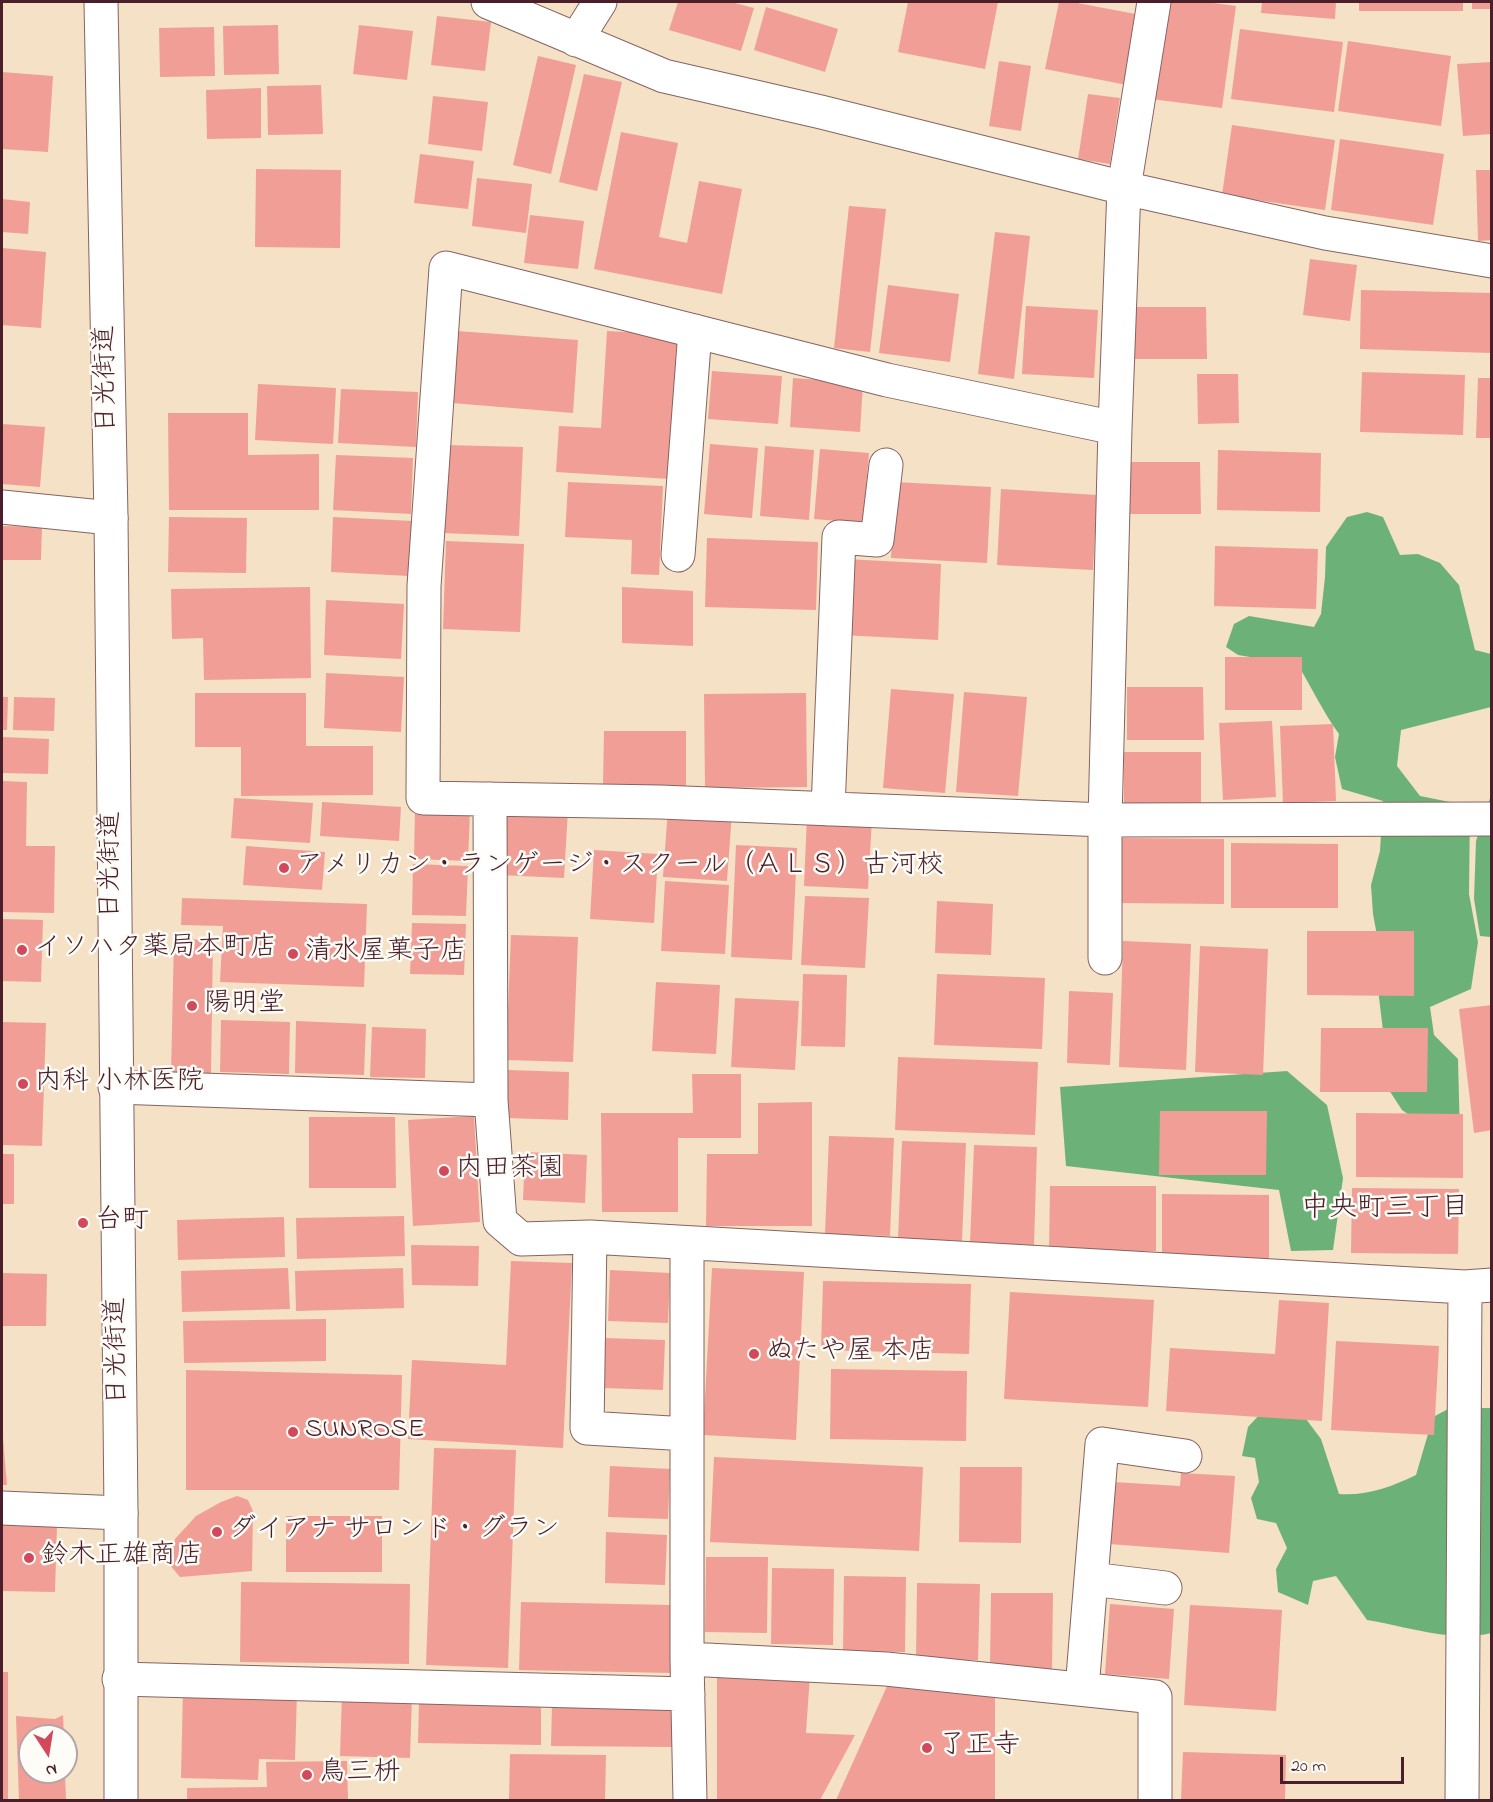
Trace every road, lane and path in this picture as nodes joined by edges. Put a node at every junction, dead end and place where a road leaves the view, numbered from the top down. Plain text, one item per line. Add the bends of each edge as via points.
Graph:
1 (101, 2) edge
2 (488, 2) edge
3 (600, 2) edge
4 (1154, 2) edge
5 (576, 40) junction
6 (1124, 188) junction
7 (1491, 261) edge
8 (696, 331) junction
9 (1115, 428) junction
10 (886, 465) dead end
11 (2, 507) edge
12 (111, 519) junction
13 (678, 555) dead end
14 (490, 799) junction
15 (828, 809) junction
16 (1491, 819) edge
17 (1105, 820) junction
18 (1105, 958) dead end
19 (115, 1087) junction
20 (491, 1100) junction
21 (590, 1238) junction
22 (687, 1244) junction
23 (1478, 1286) edge
24 (687, 1434) junction
25 (1185, 1456) dead end
26 (2, 1508) edge
27 (121, 1513) junction
28 (1091, 1579) junction
29 (1165, 1588) dead end
30 (687, 1659) junction
31 (119, 1679) junction
32 (1082, 1689) junction
33 (688, 1694) junction
34 (121, 1800) edge
35 (690, 1800) edge
36 (1155, 1800) edge
37 (1462, 1800) edge

1 - 12 street, 日光街道
2 - 5 street
3 - 5 street
4 - 6 street
5 - 6 street via 664,76
6 - 7 street via 1324,233
6 - 9 street
8 - 9 street via 887,380
8 - 13 street
8 - 14 street via 446,268 424,586 423,798
9 - 17 street
10 - 15 street via 877,540 839,537
11 - 12 street
12 - 19 street, 日光街道
14 - 15 street
14 - 20 street
15 - 17 street
16 - 17 street
17 - 18 street
19 - 20 street
19 - 27 street, 日光街道
20 - 21 street via 500,1221 521,1239
21 - 22 street
21 - 24 street via 587,1428
22 - 23 street
22 - 24 street
23 - 37 street
24 - 30 street
25 - 28 street via 1102,1443
26 - 27 street
27 - 31 street, 日光街道
28 - 29 street
28 - 32 street
30 - 32 street via 886,1669
30 - 33 street
31 - 33 street
31 - 34 street, 日光街道
32 - 36 street via 1155,1697
33 - 35 street

